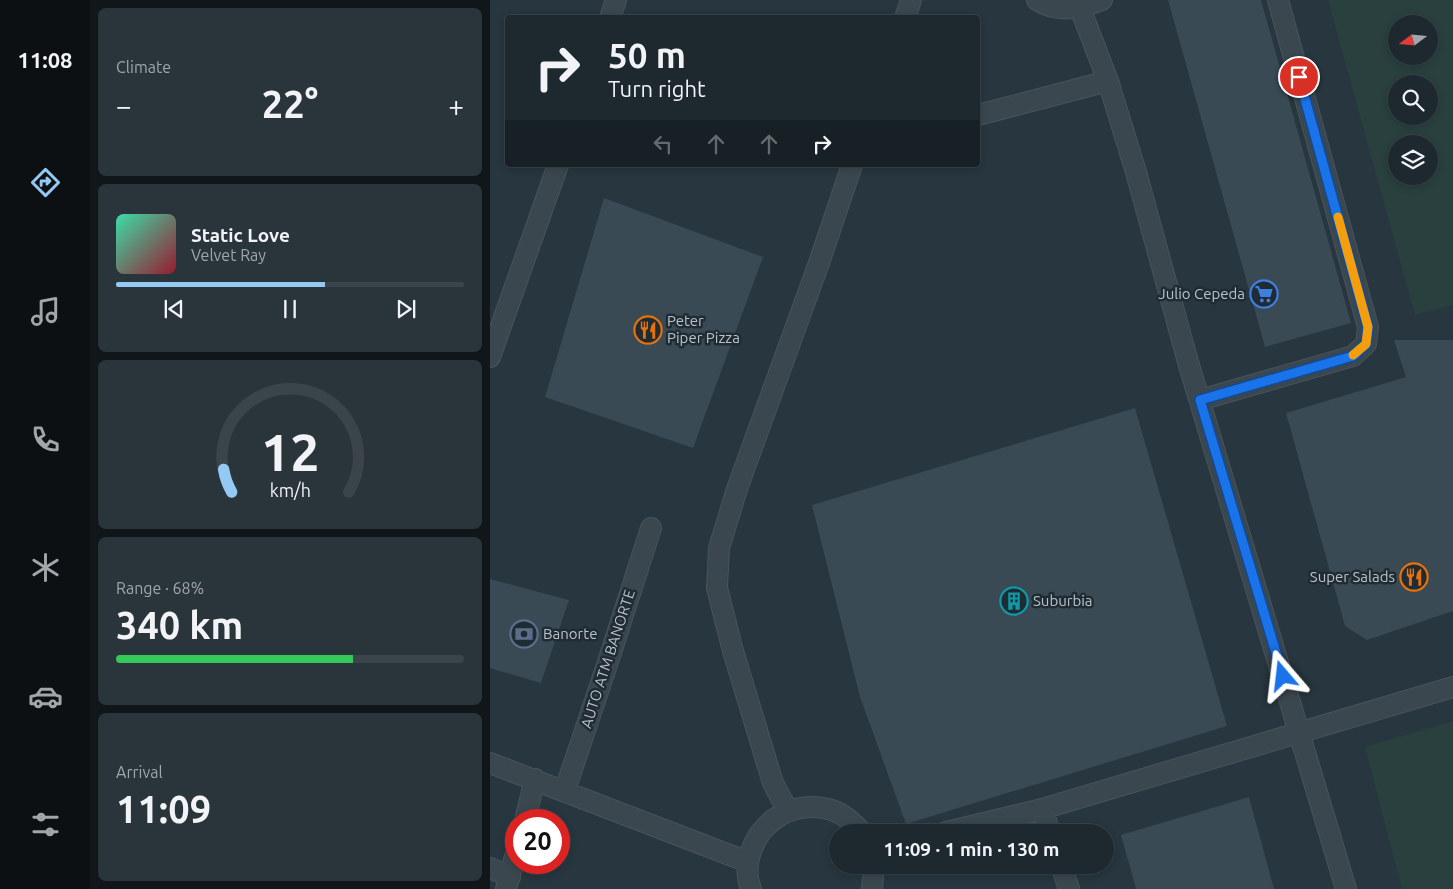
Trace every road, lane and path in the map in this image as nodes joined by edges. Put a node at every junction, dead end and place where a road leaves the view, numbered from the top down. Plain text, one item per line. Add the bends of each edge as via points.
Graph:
1 (616, 0) edge
2 (911, 0) edge
3 (1037, 0) edge
4 (1102, 0) edge
5 (1278, 0) edge
6 (1080, 8) junction
7 (611, 15) edge
8 (906, 15) edge
9 (1108, 81) junction
10 (980, 114) edge
11 (557, 167) edge
12 (851, 167) edge
13 (490, 357) edge
14 (1200, 400) junction
15 (651, 528) dead end
16 (1453, 687) edge
17 (1299, 732) junction
18 (490, 762) edge
19 (536, 779) junction
20 (565, 790) junction
21 (528, 809) edge
22 (1042, 809) junction
23 (788, 811) junction
24 (854, 824) edge
25 (979, 824) edge
26 (1047, 824) edge
27 (748, 862) junction
28 (490, 868) edge
29 (873, 874) edge
30 (1064, 874) edge
31 (508, 883) edge
32 (751, 889) edge
33 (872, 889) edge
34 (1069, 889) edge
35 (1346, 889) edge

1 - 7 lane
2 - 8 lane
3 - 6 lane via 1060,8
4 - 6 lane
5 - 14 lane via 1368,327 1366,344 1353,356
6 - 9 lane
9 - 10 lane
9 - 14 lane
11 - 13 lane
12 - 23 lane via 719,548 717,588 733,651 773,783
14 - 17 lane
15 - 20 lane, AUTO ATM BANORTE
16 - 17 lane
17 - 22 lane
17 - 35 lane
18 - 19 lane
19 - 20 lane
19 - 21 lane
20 - 27 lane
22 - 25 lane
22 - 26 lane
23 - 24 lane via 808,806 829,809
23 - 27 lane via 768,822 755,840
27 - 32 lane
28 - 31 lane
29 - 33 lane
30 - 34 lane

